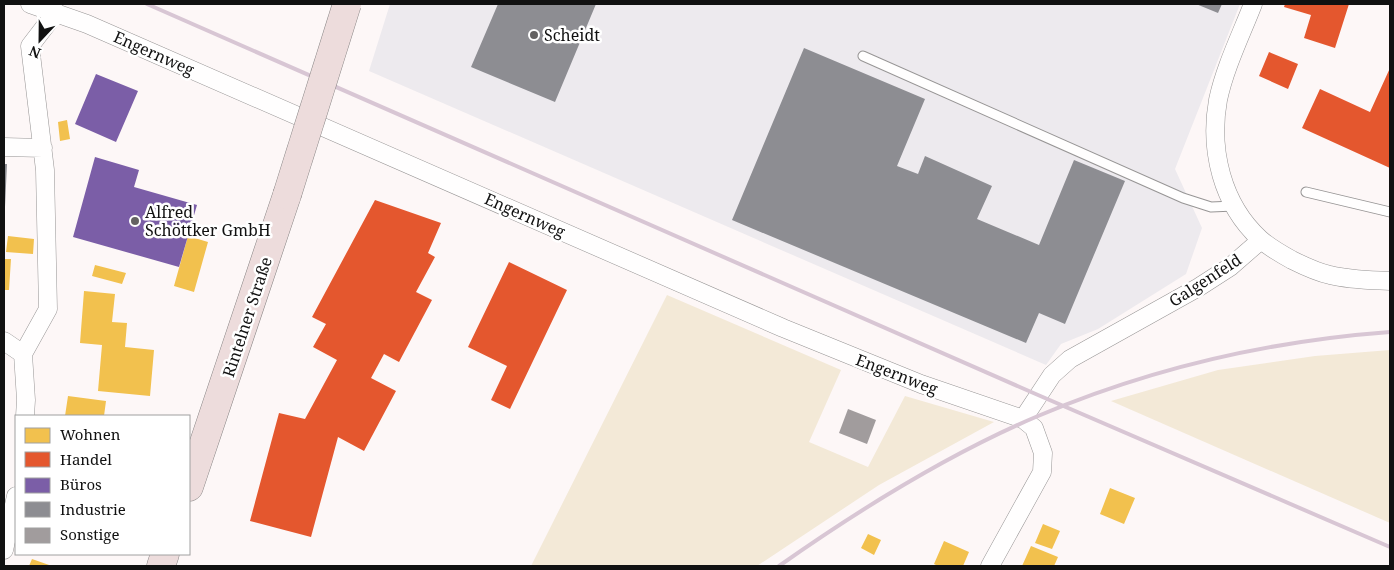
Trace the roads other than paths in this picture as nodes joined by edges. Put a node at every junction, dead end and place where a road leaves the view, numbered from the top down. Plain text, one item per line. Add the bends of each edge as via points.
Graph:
1 (30, 4) edge
2 (347, 4) edge
3 (1253, 4) edge
4 (56, 12) junction
5 (863, 56) dead end
6 (4, 146) edge
7 (42, 148) junction
8 (1306, 192) dead end
9 (1234, 206) junction
10 (1390, 212) edge
11 (1261, 240) junction
12 (1390, 281) edge
13 (4, 341) edge
14 (23, 354) junction
15 (25, 415) edge
16 (1023, 419) junction
17 (190, 483) edge
18 (15, 500) edge
19 (4, 550) edge
20 (990, 566) edge

1 - 4 street, Engernweg
2 - 17 main road, Rintelner Straße, bridge
3 - 9 street via 1218,100 1215,130 1216,157
4 - 7 street via 30,46
4 - 16 street, Engernweg via 783,328 921,384
5 - 9 lane via 1183,198 1211,206
6 - 7 street
7 - 14 street via 46,170 48,309
8 - 10 lane
9 - 11 street
11 - 12 street via 1306,267 1329,275 1353,280
11 - 16 street, Galgenfeld via 1230,267 1199,287 1070,359 1052,376
13 - 14 street
14 - 15 street
16 - 20 street via 1034,428 1043,453 1042,472
18 - 19 street

